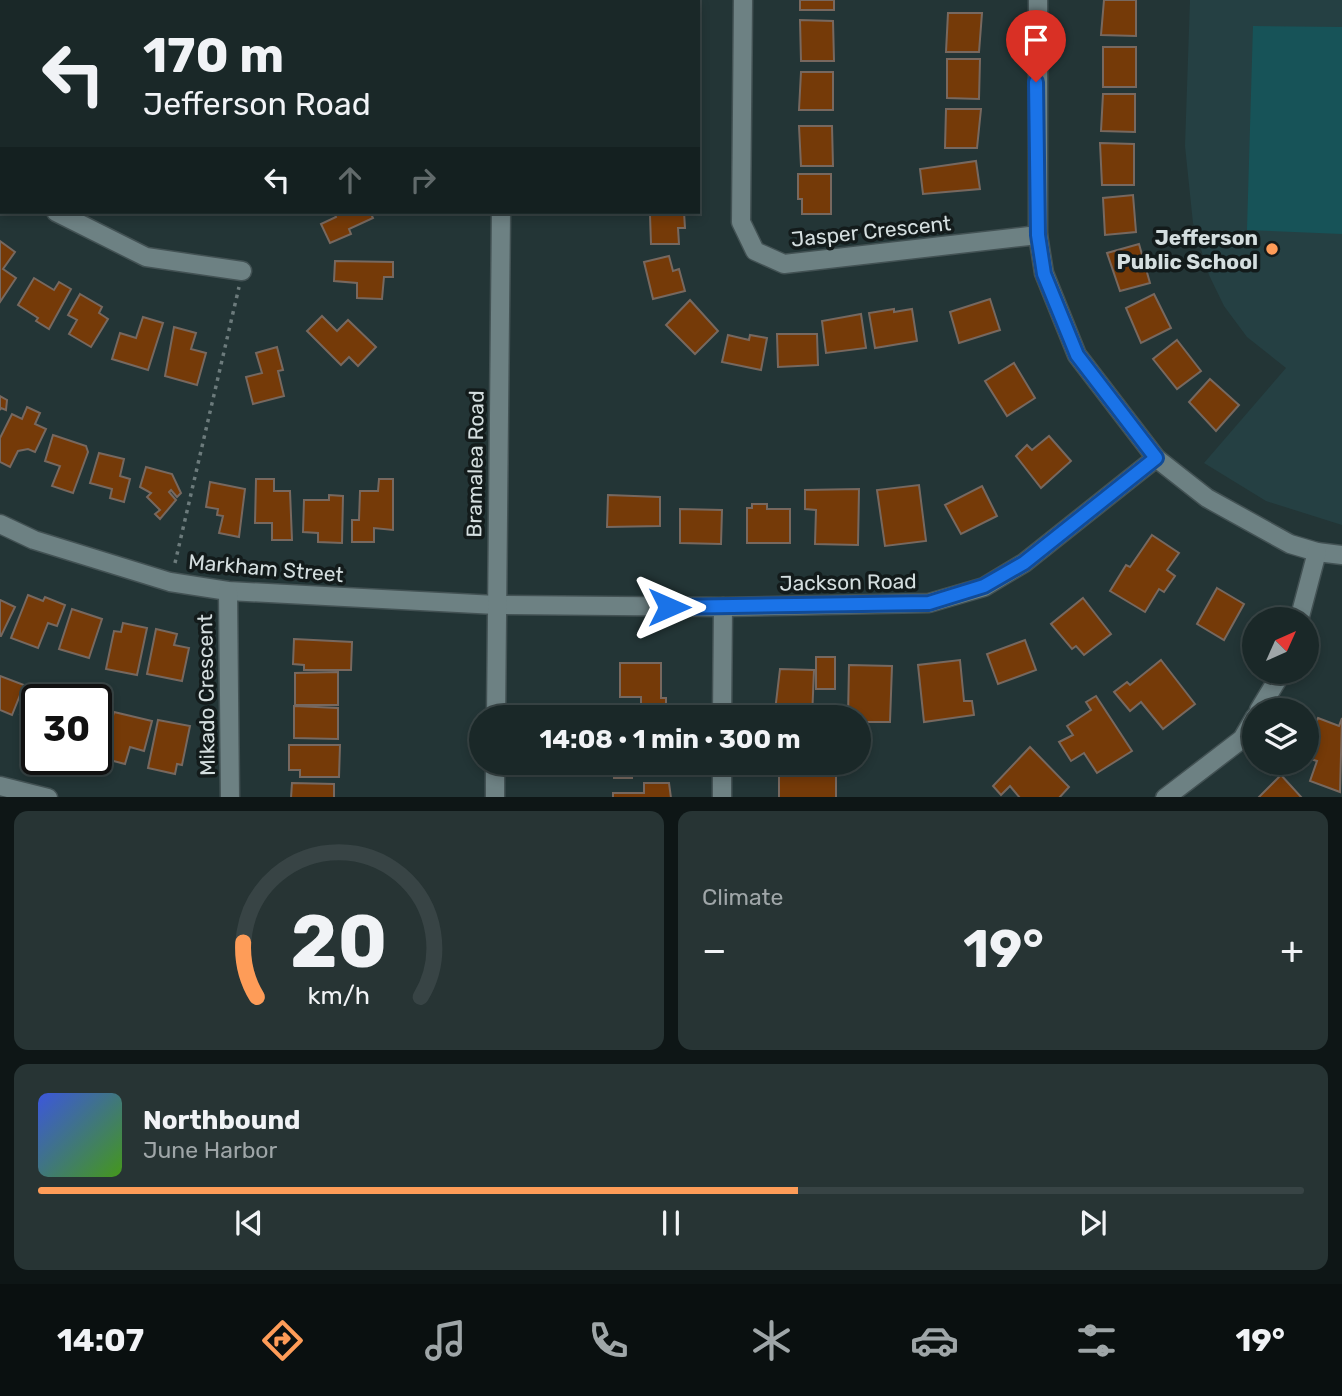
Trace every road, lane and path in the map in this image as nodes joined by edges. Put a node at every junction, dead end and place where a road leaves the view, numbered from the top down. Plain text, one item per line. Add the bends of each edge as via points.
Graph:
1 (743, 0) edge
2 (1038, 0) edge
3 (60, 214) edge
4 (501, 214) edge
5 (1038, 235) junction
6 (242, 271) joint
7 (1156, 458) junction
8 (0, 524) edge
9 (1317, 552) junction
10 (1342, 555) edge
11 (170, 582) junction
12 (228, 591) junction
13 (496, 605) junction
14 (723, 607) junction
15 (1302, 607) edge
16 (496, 705) edge
17 (722, 705) edge
18 (1242, 739) edge
19 (495, 775) edge
20 (722, 775) edge
21 (0, 786) edge
22 (48, 797) edge
23 (230, 797) edge
24 (495, 797) edge
25 (722, 797) edge
26 (1165, 797) edge

1 - 5 street, Jasper Crescent via 741,222 755,251 784,264
2 - 5 street
3 - 6 street via 146,257
4 - 13 street, Bramalea Road
5 - 7 street via 1044,274 1077,355
6 - 11 path
7 - 9 street via 1208,498 1290,544
7 - 14 street, Jackson Road via 1024,563 984,586 929,603
8 - 11 street, Markham Street via 34,540
9 - 10 street
9 - 15 street
11 - 12 street, Markham Street
12 - 13 street, Markham Street
12 - 23 street, Mikado Crescent
13 - 14 street, Jackson Road
13 - 16 street, Bramalea Road
14 - 17 street
18 - 26 street
19 - 24 street
20 - 25 street
21 - 22 street

